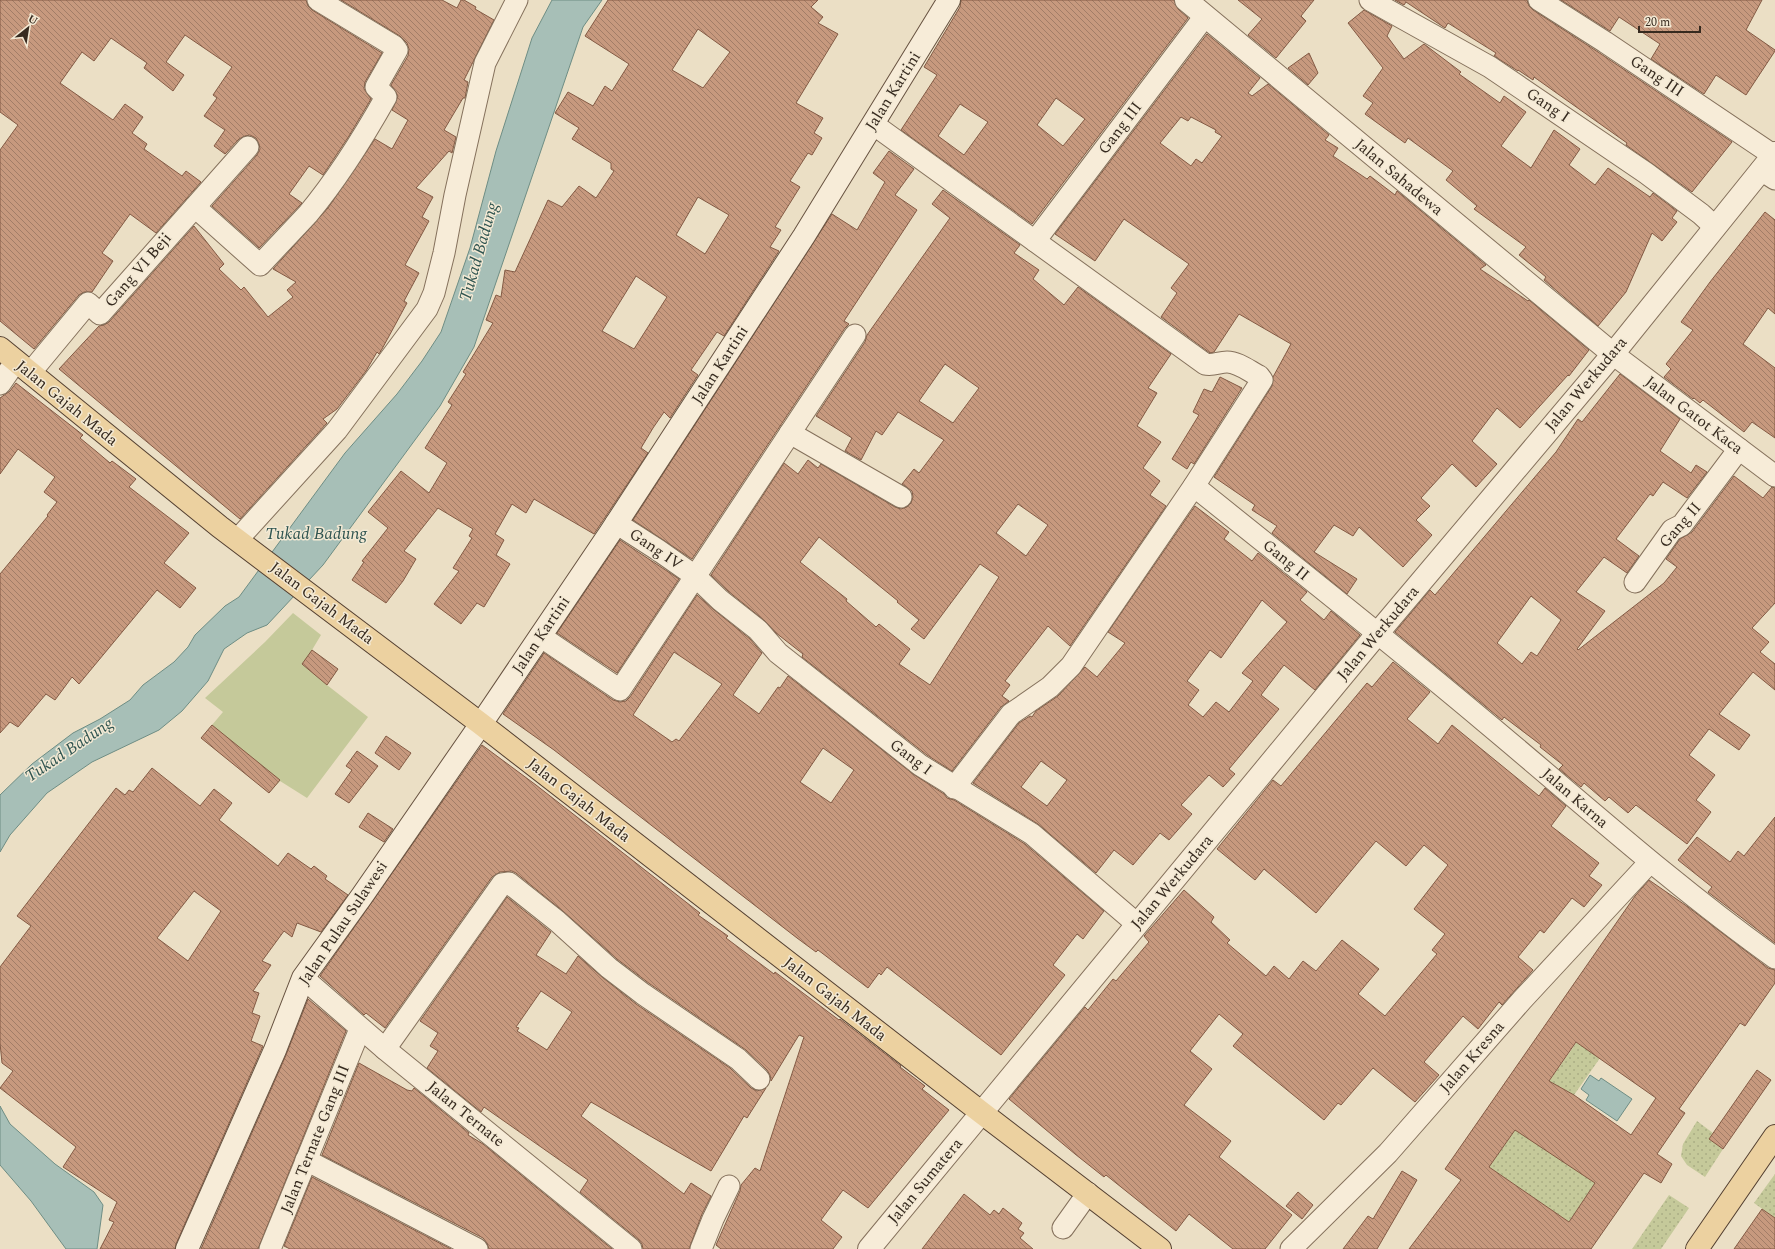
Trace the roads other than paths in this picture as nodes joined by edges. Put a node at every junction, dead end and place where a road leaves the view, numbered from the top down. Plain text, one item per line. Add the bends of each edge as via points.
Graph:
1 (318, 0) edge
2 (517, 0) edge
3 (949, 0) edge
4 (1186, 0) edge
5 (1370, 0) edge
6 (1539, 0) edge
7 (1205, 16) junction
8 (873, 124) junction
9 (248, 147) dead end
10 (1771, 164) edge
11 (195, 207) junction
12 (1715, 227) junction
13 (1035, 241) junction
14 (855, 334) dead end
15 (1613, 354) junction
16 (15, 361) edge
17 (0, 384) edge
18 (790, 433) junction
19 (1739, 449) junction
20 (1775, 476) edge
21 (1194, 486) junction
22 (901, 497) dead end
23 (616, 523) junction
24 (241, 542) junction
25 (695, 576) junction
26 (1635, 582) dead end
27 (1377, 634) junction
28 (540, 636) junction
29 (481, 724) junction
30 (954, 788) junction
31 (1650, 862) junction
32 (1137, 924) junction
33 (1775, 958) edge
34 (303, 978) junction
35 (360, 1029) junction
36 (385, 1049) junction
37 (759, 1079) dead end
38 (982, 1113) junction
39 (1775, 1136) edge
40 (306, 1160) junction
41 (729, 1186) dead end
42 (1088, 1193) junction
43 (1063, 1228) dead end
44 (187, 1249) edge
45 (270, 1249) edge
46 (477, 1249) edge
47 (631, 1249) edge
48 (701, 1249) edge
49 (869, 1249) edge
50 (1160, 1249) edge
51 (1291, 1249) edge
52 (1697, 1249) edge

1 - 11 street via 397,50 376,87 386,97 361,141 308,213 260,265
2 - 24 street via 485,63 443,258 427,309 397,346 338,430
3 - 8 street, Jalan Kartini
4 - 7 street, Jalan Sahadewa
5 - 12 street, Gang I via 1497,71 1646,173
6 - 10 street, Gang III via 1605,42
7 - 13 street, Gang III
7 - 15 street, Jalan Sahadewa
8 - 13 street
8 - 23 street, Jalan Kartini via 800,243
9 - 11 street, Gang VI Beji
10 - 12 street, Jalan Werkudara
11 - 16 street, Gang VI Beji via 100,314 88,303
12 - 15 street, Jalan Werkudara
13 - 21 street via 1205,364 1211,366 1235,363 1261,378 1260,385
14 - 18 street
15 - 19 street, Jalan Gatot Kaca
15 - 27 street, Jalan Werkudara
16 - 17 street
16 - 24 main road, Jalan Gajah Mada
18 - 22 street
18 - 25 street
19 - 20 street, Jalan Gatot Kaca
19 - 26 street, Gang II via 1682,526 1672,530
21 - 27 street, Gang II
21 - 30 street via 1071,666 1050,687 1011,714
23 - 25 street, Gang IV
23 - 28 street, Jalan Kartini
24 - 29 main road, Jalan Gajah Mada
25 - 28 street via 620,690
25 - 30 street, Gang I via 758,630 783,657 909,757
27 - 31 street, Jalan Karna
27 - 32 street, Jalan Werkudara
28 - 29 street, Jalan Kartini
29 - 34 street, Jalan Pulau Sulawesi
29 - 38 main road, Jalan Gajah Mada
30 - 32 street, Gang I via 1009,818 1032,834
31 - 33 street, Jalan Karna
31 - 51 street, Jalan Kresna via 1522,1000 1388,1153
32 - 38 street, Jalan Werkudara
34 - 35 street, Jalan Ternate
34 - 44 street, Jalan Pulau Sulawesi via 275,1050
35 - 36 street, Jalan Ternate
35 - 40 street, Jalan Ternate Gang III
36 - 37 street via 502,884 509,883 557,921 609,968 738,1059
36 - 47 street, Jalan Ternate
38 - 42 main road, Jalan Gajah Mada
38 - 49 street, Jalan Sumatera
39 - 52 main road
40 - 45 street, Jalan Ternate Gang III
40 - 46 street
41 - 48 street
42 - 43 street
42 - 50 main road, Jalan Gajah Mada

